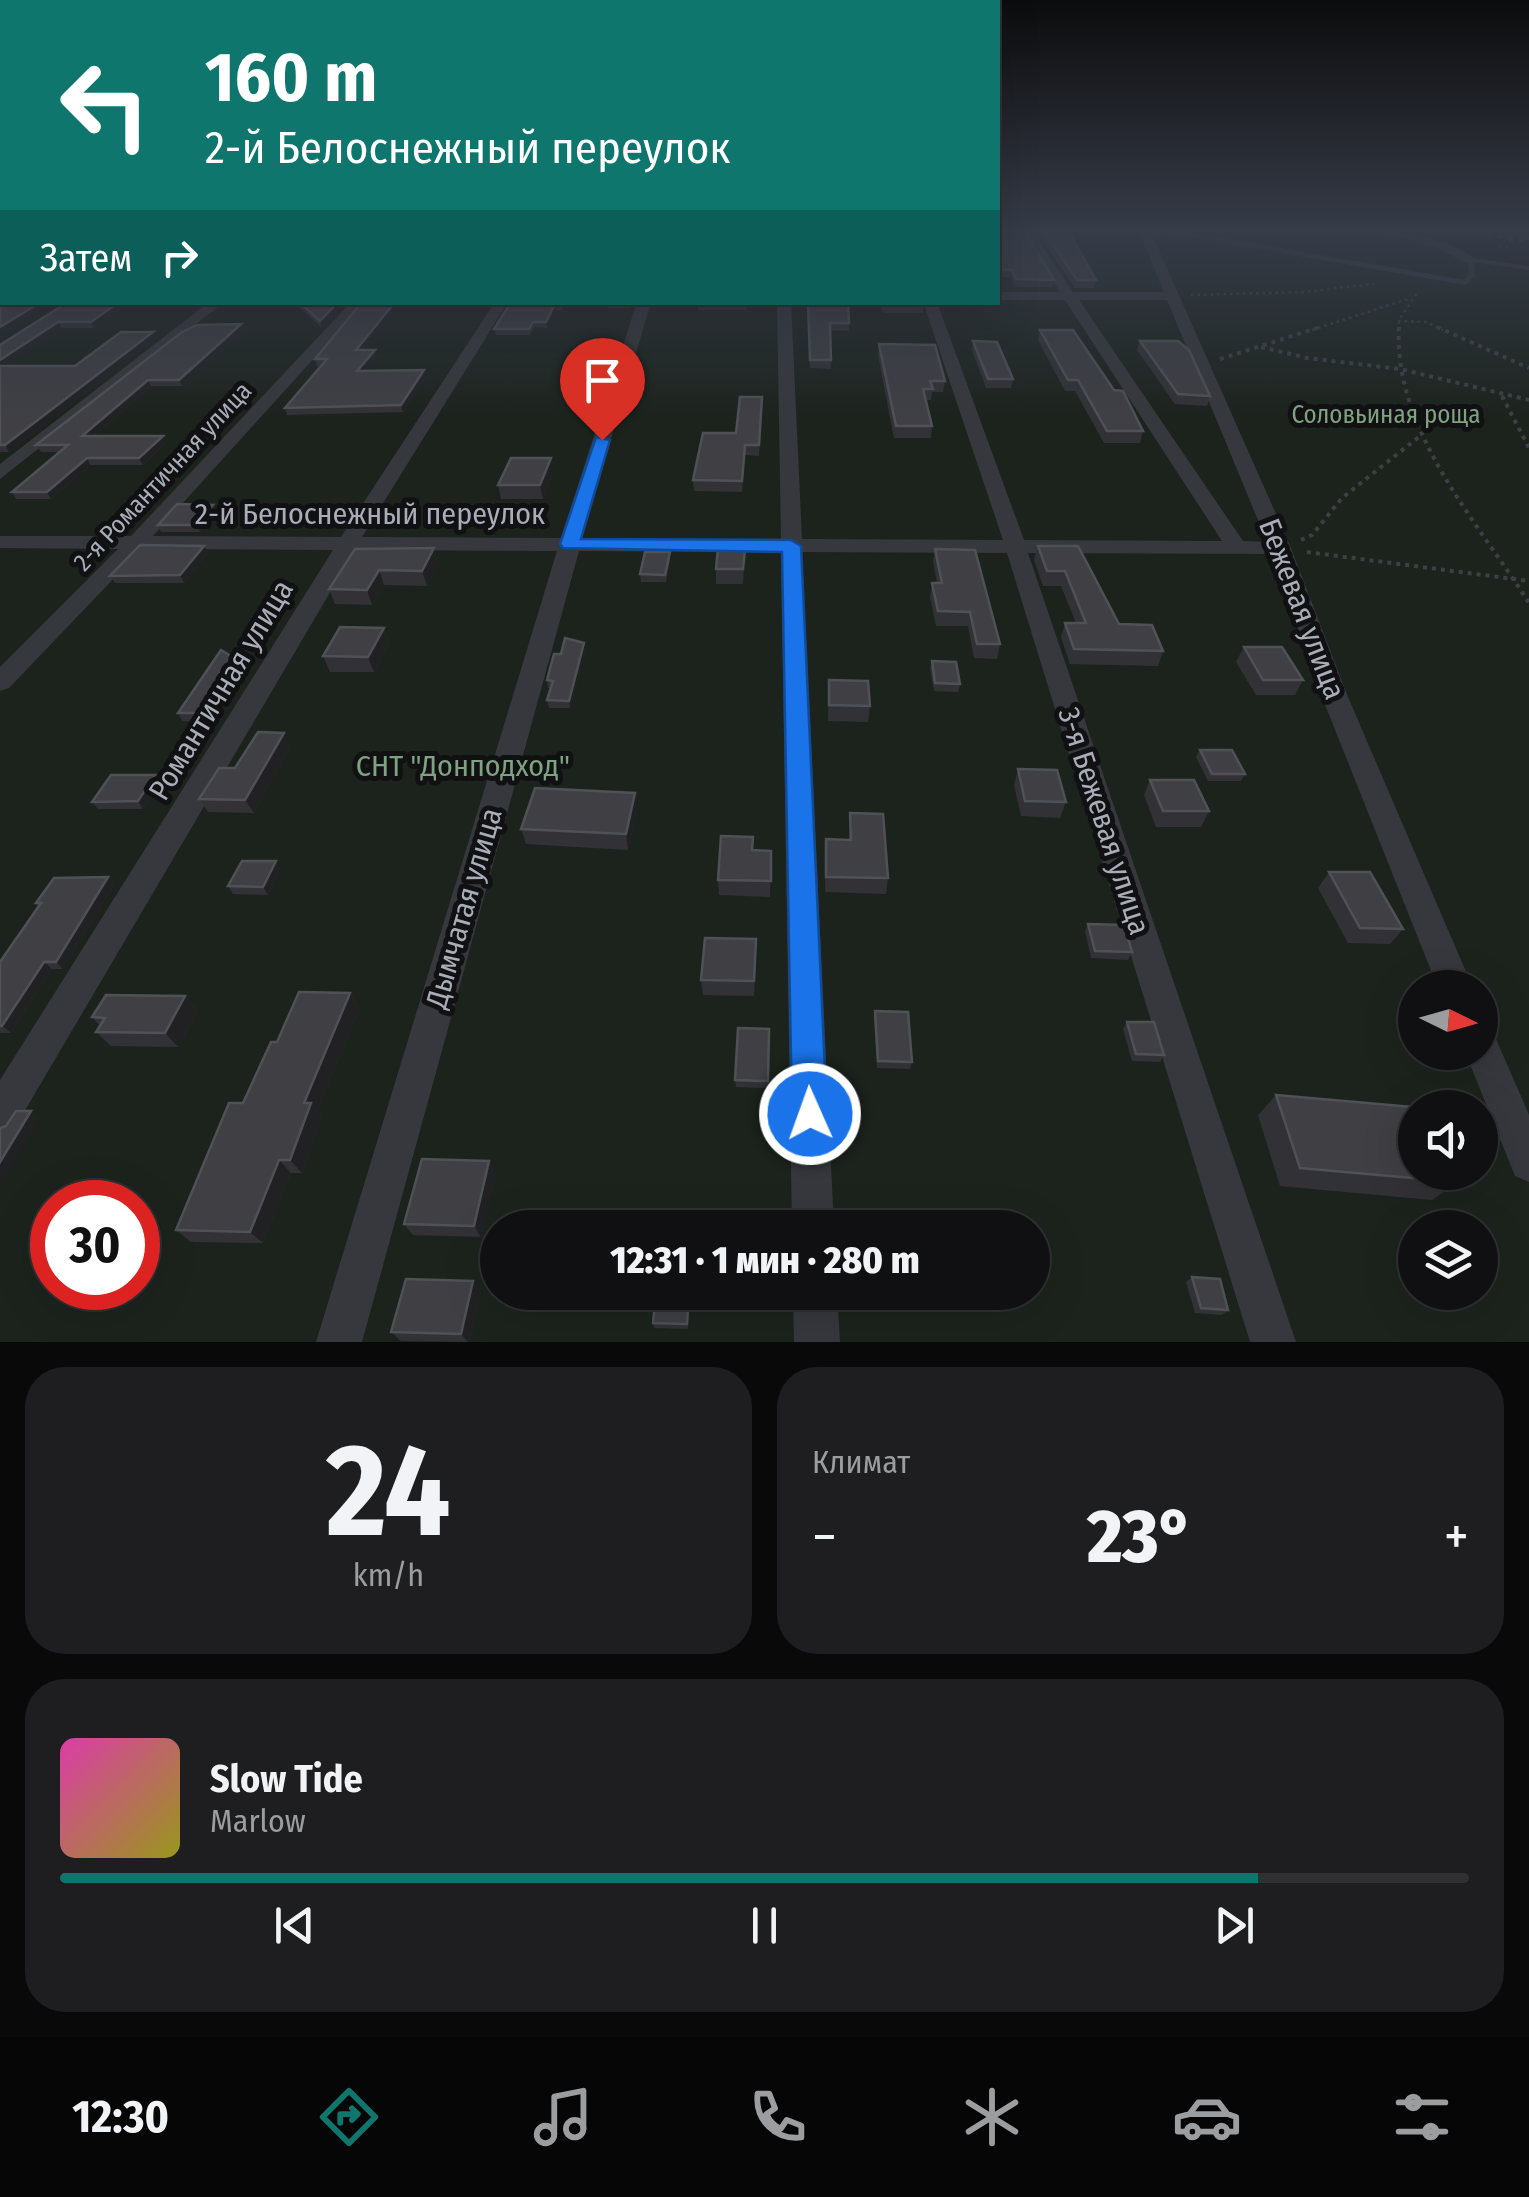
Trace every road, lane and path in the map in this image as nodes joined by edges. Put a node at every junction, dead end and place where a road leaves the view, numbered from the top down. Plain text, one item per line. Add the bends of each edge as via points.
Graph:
1 (1219, 295) edge
2 (1000, 296) edge
3 (1072, 296) junction
4 (1175, 296) junction
5 (1408, 299) dead end
6 (214, 305) edge
7 (356, 305) edge
8 (500, 305) edge
9 (643, 305) edge
10 (784, 305) edge
11 (931, 305) edge
12 (1261, 346) junction
13 (1203, 363) junction
14 (1529, 368) edge
15 (1400, 369) junction
16 (1502, 396) junction
17 (1529, 400) edge
18 (1420, 436) junction
19 (1529, 448) edge
20 (0, 474) edge
21 (0, 542) edge
22 (136, 543) junction
23 (570, 544) junction
24 (348, 545) junction
25 (791, 546) junction
26 (1280, 548) junction
27 (1016, 550) junction
28 (1238, 550) junction
29 (1514, 579) junction
30 (1529, 581) edge
31 (1529, 604) edge
32 (0, 682) edge
33 (1448, 970) edge
34 (1491, 1070) edge
35 (0, 1115) edge
36 (1529, 1162) edge
37 (812, 1210) edge
38 (816, 1310) edge
39 (339, 1342) edge
40 (817, 1342) edge
41 (1273, 1342) edge

1 - 4 path
2 - 3 street
3 - 4 street
3 - 28 street
4 - 13 street, Бежевая улица
5 - 12 path
6 - 20 street
7 - 22 street, 2-я Романтичная улица
8 - 24 street, Романтичная улица
9 - 23 street, Дымчатая улица
10 - 25 street
11 - 27 street, 3-я Бежевая улица
12 - 13 path
12 - 15 path
13 - 26 street, Бежевая улица
14 - 15 path via 1426,322 1398,321
15 - 16 path
15 - 18 path
16 - 17 path
16 - 19 path
18 - 26 path via 1342,498 1312,535
18 - 29 path
21 - 22 street, 2-й Белоснежный переулок
22 - 24 street, 2-й Белоснежный переулок
22 - 32 street, 2-я Романтичная улица
23 - 24 street, 2-й Белоснежный переулок
23 - 25 street, 2-й Белоснежный переулок
23 - 39 street, Дымчатая улица
24 - 35 street, Романтичная улица
25 - 27 street, 2-й Белоснежный переулок
25 - 37 street
26 - 28 street, 2-й Белоснежный переулок
26 - 29 path
26 - 33 street, Бежевая улица via 1334,697
27 - 28 street, 2-й Белоснежный переулок
27 - 41 street, 3-я Бежевая улица
29 - 30 path
29 - 31 path
34 - 36 street
38 - 40 street

